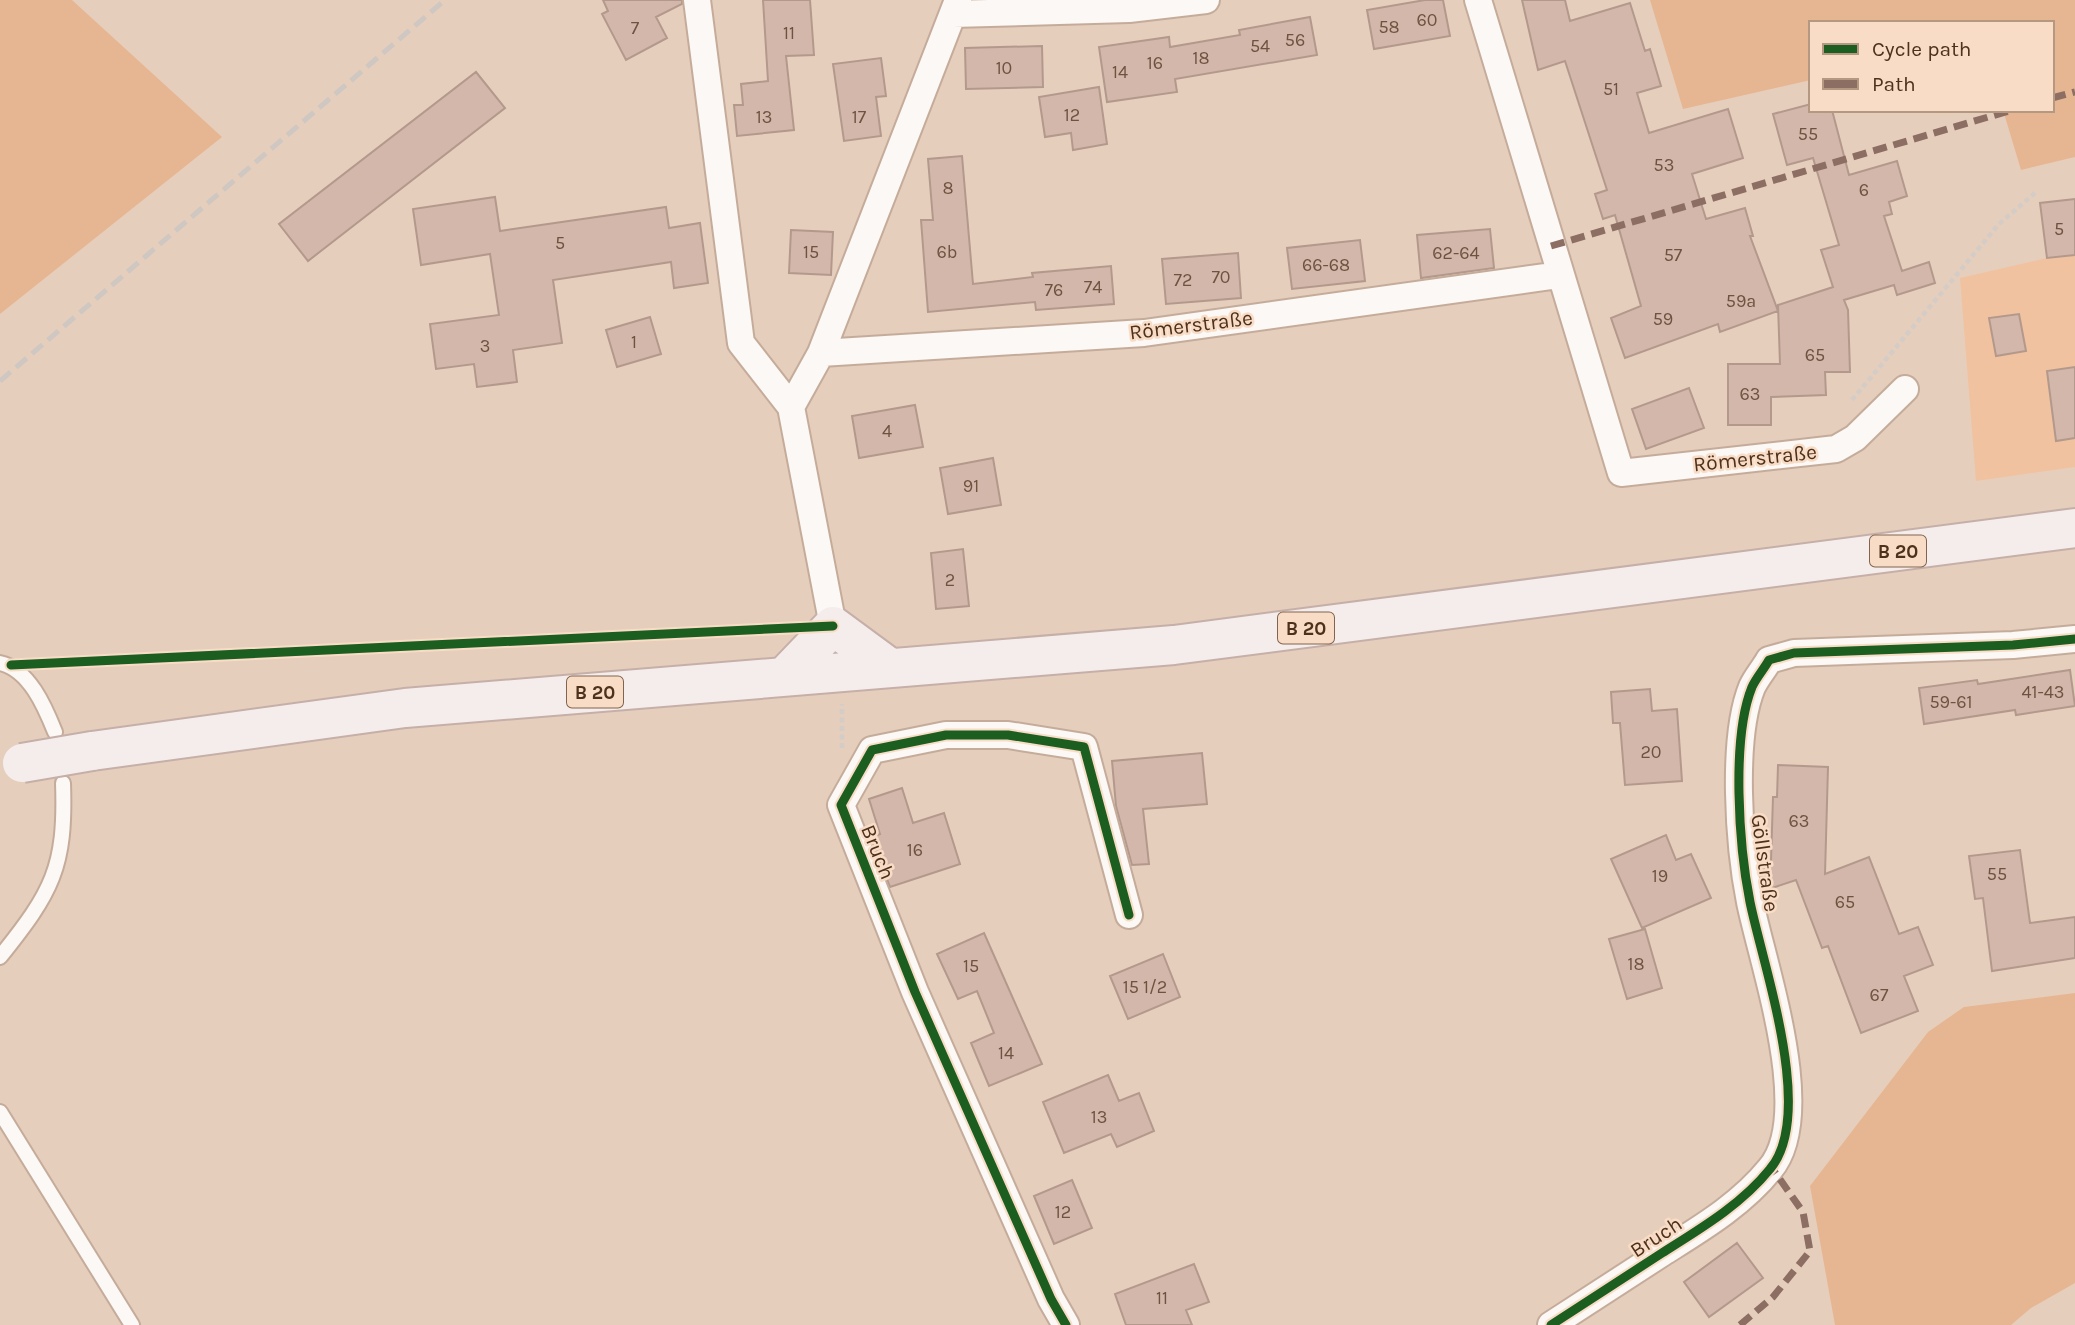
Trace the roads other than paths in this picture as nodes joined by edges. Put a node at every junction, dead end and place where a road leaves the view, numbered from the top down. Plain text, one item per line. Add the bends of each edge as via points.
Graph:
1 (696, 0) edge
2 (1206, 0) edge
3 (1478, 0) edge
4 (956, 7) edge
5 (1559, 275) junction
6 (821, 353) junction
7 (1905, 389) dead end
8 (791, 407) junction
9 (2075, 528) edge
10 (833, 626) junction
11 (2075, 639) edge
12 (5, 664) edge
13 (890, 668) junction
14 (785, 676) junction
15 (55, 732) dead end
16 (11, 766) edge
17 (63, 783) dead end
18 (1129, 915) dead end
19 (0, 957) edge
20 (0, 1112) edge
21 (1772, 1168) joint
22 (132, 1325) edge
23 (1066, 1325) edge
24 (1551, 1325) edge

1 - 8 street via 741,343
2 - 4 street via 1129,9
3 - 5 street, Römerstraße
4 - 6 street
5 - 6 street, Römerstraße via 1144,332
5 - 7 street, Römerstraße via 1621,473 1836,449 1856,438
6 - 8 street
8 - 10 street
9 - 13 main road, B 20 via 1174,645
10 - 13 main road
10 - 14 main road
11 - 21 street, Göllstraße via 1794,653 1769,660 1752,686 1742,727 1739,832 1790,1089 1787,1132
12 - 15 lane via 31,685
13 - 14 main road, B 20
14 - 16 main road, B 20, bridge via 405,708
17 - 19 lane via 62,852 51,883
18 - 23 street, Bruch via 1084,747 1008,735 946,735 872,750 841,805 915,992
20 - 22 lane
21 - 24 street, Bruch via 1722,1215

